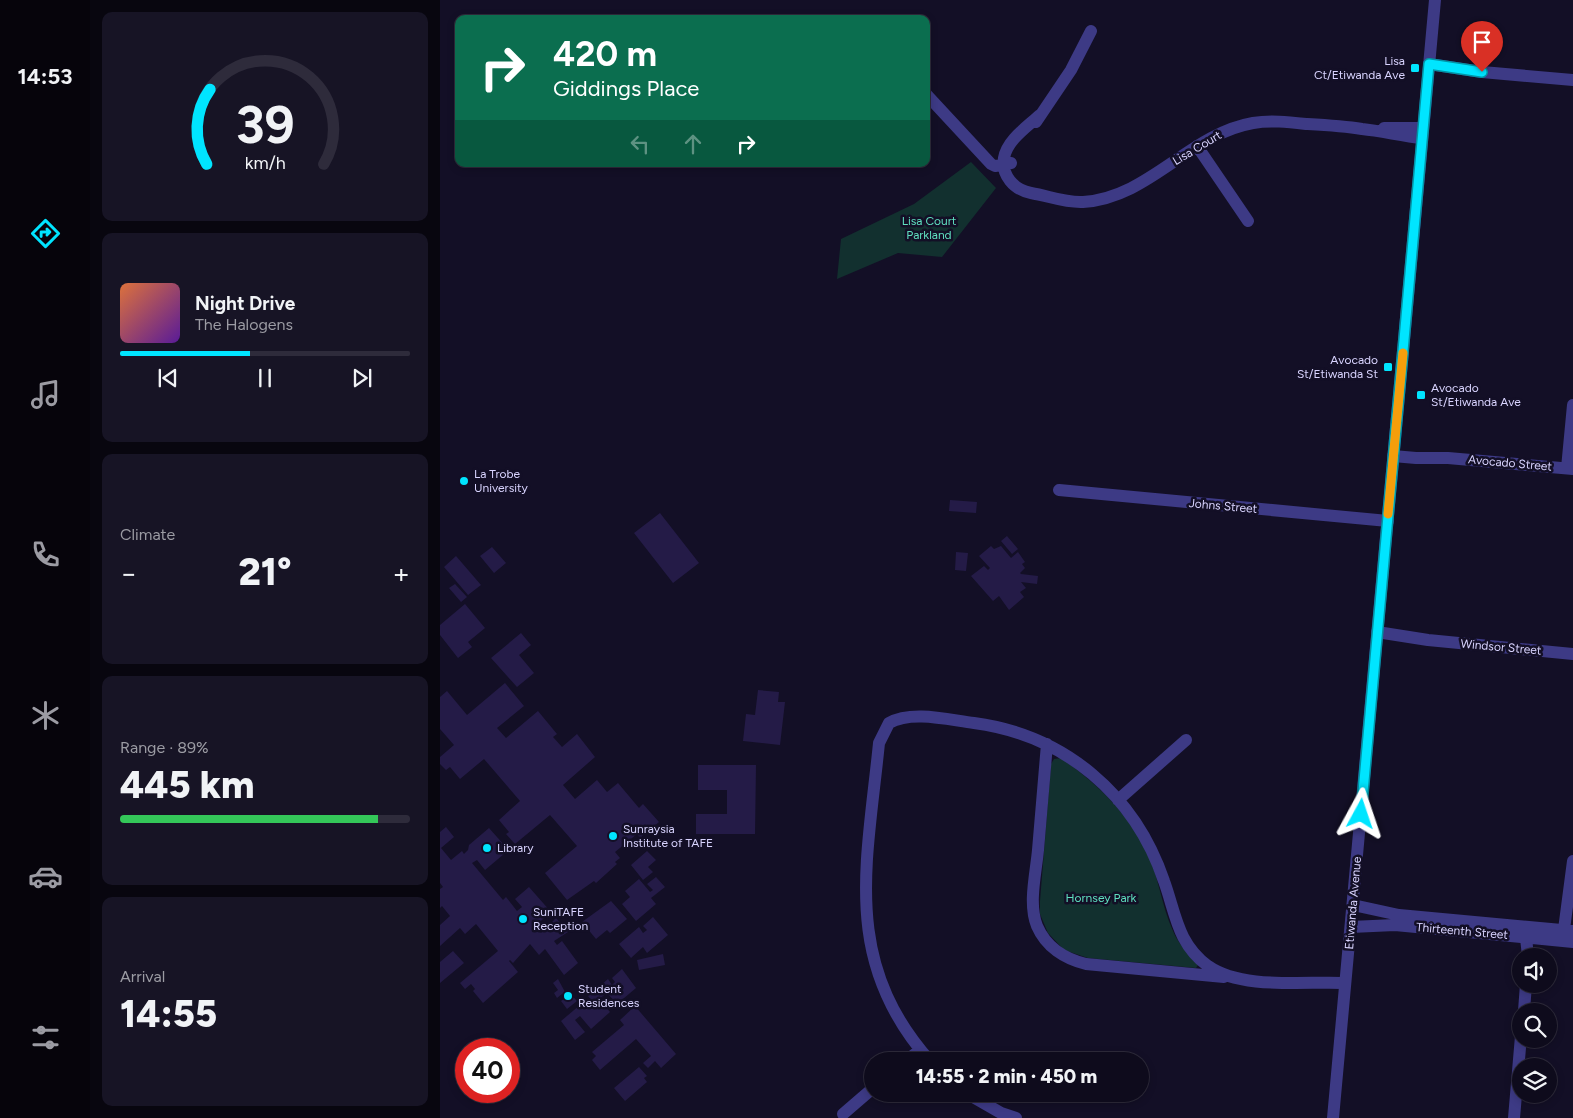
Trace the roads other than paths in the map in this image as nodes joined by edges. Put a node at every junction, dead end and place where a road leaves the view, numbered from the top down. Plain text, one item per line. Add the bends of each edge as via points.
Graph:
1 (1435, 0) edge
2 (1091, 31) dead end
3 (1429, 68) junction
4 (1573, 80) edge
5 (930, 98) edge
6 (1423, 133) junction
7 (1197, 146) junction
8 (1006, 162) junction
9 (1248, 221) dead end
10 (1573, 405) edge
11 (1394, 452) junction
12 (1570, 468) edge
13 (1059, 490) dead end
14 (1388, 521) junction
15 (1377, 636) junction
16 (1573, 654) edge
17 (1186, 740) dead end
18 (1047, 744) junction
19 (1118, 800) junction
20 (1572, 867) edge
21 (1353, 904) junction
22 (1351, 927) junction
23 (1531, 932) junction
24 (1569, 936) edge
25 (1530, 948) edge
26 (1236, 978) junction
27 (1345, 988) junction
28 (1520, 1048) edge
29 (920, 1050) joint
30 (917, 1052) edge
31 (864, 1096) edge
32 (982, 1102) edge
33 (843, 1114) dead end
34 (1016, 1118) edge
35 (1333, 1118) edge
36 (1514, 1118) edge

1 - 3 street, Etiwanda Avenue
2 - 8 street via 1070,70
3 - 4 street
3 - 6 street, Etiwanda Avenue
5 - 8 street via 984,155
6 - 7 street, Lisa Court via 1255,122 1225,131
6 - 11 street, Etiwanda Avenue
7 - 8 street, Lisa Court via 1137,186 1109,198 1082,202 1039,195 1016,177
7 - 9 street
10 - 12 street
11 - 12 street, Avocado Street
11 - 14 street, Etiwanda Avenue
13 - 14 street, Johns Street
14 - 15 street, Etiwanda Avenue
15 - 16 street, Windsor Street
15 - 21 street, Etiwanda Avenue
17 - 19 street
18 - 19 street via 1084,768
18 - 26 street via 1034,894 1037,924 1047,942 1066,958 1086,964
18 - 29 street via 984,724 913,717 889,723 882,734 867,879 867,926 872,954 888,1002
19 - 26 street via 1151,848 1182,936 1208,966
20 - 24 street
21 - 22 street, Etiwanda Avenue
21 - 23 street, Thirteenth Street via 1399,915
22 - 23 street, Thirteenth Street
22 - 27 street, Etiwanda Avenue
23 - 24 street, Thirteenth Street
23 - 25 street
26 - 27 street
27 - 35 street, Etiwanda Avenue
28 - 36 street
29 - 30 street
31 - 33 street
32 - 34 street

